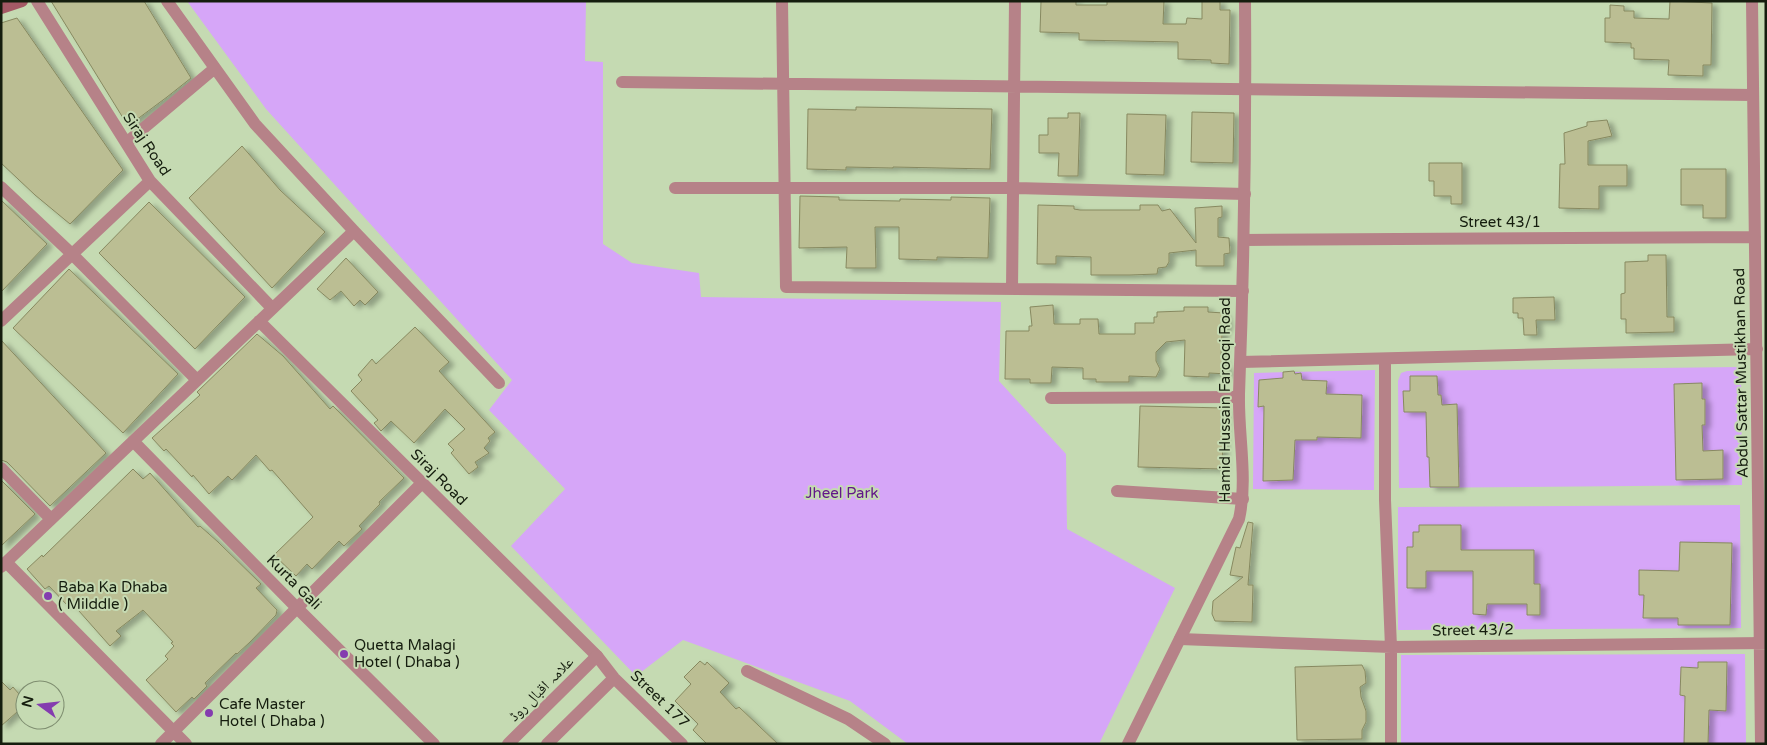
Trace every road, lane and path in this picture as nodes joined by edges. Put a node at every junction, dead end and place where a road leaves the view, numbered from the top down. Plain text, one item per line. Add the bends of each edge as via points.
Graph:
1 (37, 1) edge
2 (167, 1) edge
3 (782, 1) edge
4 (1015, 1) edge
5 (1245, 1) edge
6 (1752, 1) edge
7 (17, 2) edge
8 (1, 8) edge
9 (1752, 24) junction
10 (1766, 25) edge
11 (215, 68) junction
12 (622, 82) dead end
13 (782, 85) junction
14 (1013, 87) junction
15 (1246, 90) junction
16 (1754, 95) junction
17 (126, 143) junction
18 (1760, 177) edge
19 (150, 181) junction
20 (1, 187) edge
21 (784, 187) junction
22 (675, 188) dead end
23 (1012, 188) junction
24 (1245, 194) junction
25 (1759, 230) edge
26 (354, 231) junction
27 (1244, 240) junction
28 (72, 254) junction
29 (1012, 289) junction
30 (1242, 291) junction
31 (272, 308) junction
32 (1, 321) edge
33 (259, 321) junction
34 (1757, 349) junction
35 (1386, 359) junction
36 (1241, 362) junction
37 (197, 380) junction
38 (499, 383) dead end
39 (1051, 398) dead end
40 (1239, 398) junction
41 (133, 441) junction
42 (1, 468) edge
43 (422, 483) junction
44 (1117, 491) dead end
45 (1243, 499) junction
46 (51, 520) junction
47 (4, 564) edge
48 (297, 608) junction
49 (1180, 640) junction
50 (1763, 643) edge
51 (1390, 647) junction
52 (597, 656) junction
53 (747, 671) dead end
54 (614, 678) junction
55 (174, 732) junction
56 (161, 744) edge
57 (186, 744) edge
58 (434, 744) edge
59 (508, 744) edge
60 (547, 744) edge
61 (682, 744) edge
62 (885, 744) edge
63 (1128, 744) edge
64 (1391, 744) edge
65 (1761, 744) edge

1 - 17 street, Siraj Road
2 - 11 street
3 - 13 street
4 - 14 street
5 - 15 street, Hamid Hussain Farooqi Road
6 - 9 street, Abdul Sattar Mustikhan Road
7 - 8 main road
9 - 10 street
9 - 16 street, Abdul Sattar Mustikhan Road
11 - 17 street
11 - 26 street via 255,124
12 - 13 street
13 - 14 street
13 - 21 street
14 - 15 street
14 - 23 street
15 - 16 street
15 - 24 street, Hamid Hussain Farooqi Road
16 - 18 street, Abdul Sattar Mustikhan Road
17 - 19 street, Siraj Road
18 - 25 street, Abdul Sattar Mustikhan Road
19 - 28 street
19 - 31 street, Siraj Road
20 - 28 street
21 - 22 street
21 - 23 street
21 - 29 street via 786,286
23 - 24 street
23 - 29 street
24 - 27 street, Hamid Hussain Farooqi Road
25 - 27 street, Street 43/1
25 - 34 street, Abdul Sattar Mustikhan Road
26 - 31 street
26 - 38 street
27 - 30 street, Hamid Hussain Farooqi Road
28 - 32 street
28 - 37 street
29 - 30 street
30 - 36 street, Hamid Hussain Farooqi Road
31 - 33 street
33 - 37 street
33 - 43 street, Siraj Road
34 - 35 street
34 - 50 street, Abdul Sattar Mustikhan Road
35 - 36 street
35 - 51 street via 1385,500
36 - 40 street, Hamid Hussain Farooqi Road
37 - 41 street
39 - 40 street
40 - 45 street, Hamid Hussain Farooqi Road
41 - 46 street
41 - 48 street, Kurta Gali
42 - 46 street
43 - 48 street
43 - 52 street, Siraj Road
44 - 45 street
45 - 49 street, Hamid Hussain Farooqi Road via 1239,518
46 - 47 street
47 - 55 street
48 - 55 street
48 - 58 street, Kurta Gali
49 - 51 street, Street 43/2
49 - 63 street, Hamid Hussain Farooqi Road
50 - 51 street, Street 43/2
50 - 65 street, Abdul Sattar Mustikhan Road
51 - 64 street
52 - 54 street, Siraj Road
52 - 59 street, علامہ اقبال روڈ
53 - 62 street via 848,719
54 - 60 street
54 - 61 street, Street 177
55 - 56 street
55 - 57 street

